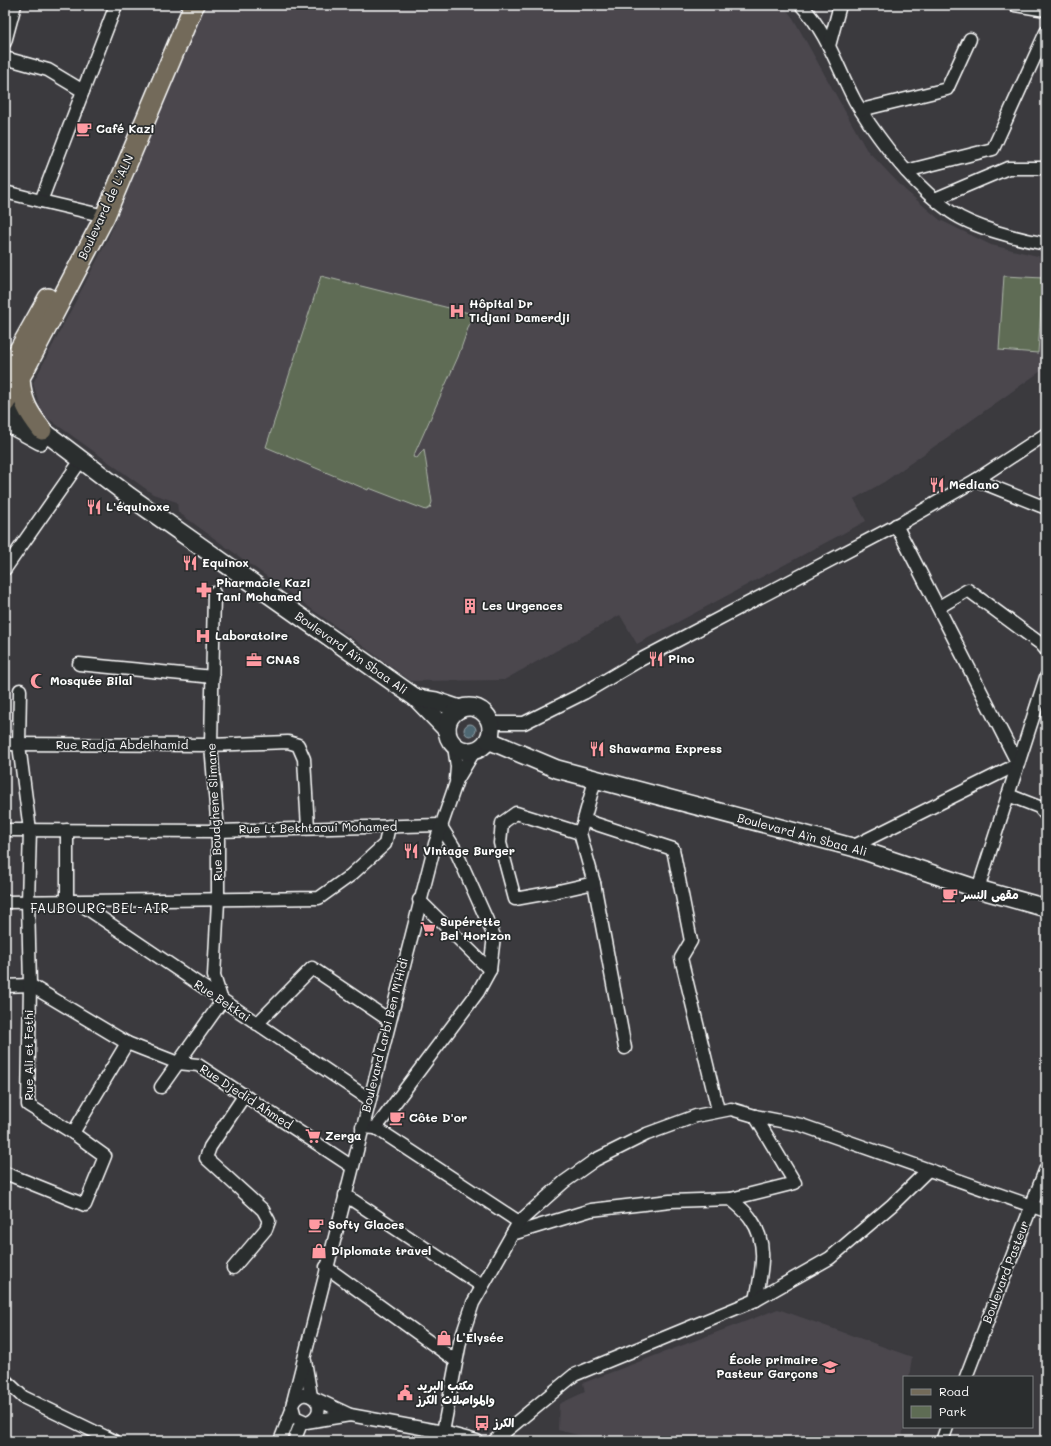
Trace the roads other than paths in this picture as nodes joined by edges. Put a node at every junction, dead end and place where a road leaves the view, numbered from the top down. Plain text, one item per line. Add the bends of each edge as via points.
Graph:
1 (15, 5) edge
2 (116, 5) edge
3 (180, 5) edge
4 (194, 5) edge
5 (801, 5) edge
6 (840, 5) edge
7 (1015, 5) edge
8 (1044, 8) edge
9 (1046, 32) edge
10 (970, 39) dead end
11 (5, 42) edge
12 (829, 46) junction
13 (5, 58) edge
14 (83, 90) junction
15 (861, 110) junction
16 (1046, 168) edge
17 (906, 171) junction
18 (7, 196) edge
19 (935, 198) junction
20 (40, 201) junction
21 (99, 215) junction
22 (1046, 244) edge
23 (12, 377) edge
24 (5, 403) edge
25 (5, 422) edge
26 (42, 430) junction
27 (1046, 434) edge
28 (76, 466) junction
29 (976, 480) junction
30 (129, 496) junction
31 (1046, 508) edge
32 (896, 525) junction
33 (5, 569) edge
34 (214, 593) dead end
35 (939, 607) junction
36 (1046, 650) edge
37 (79, 664) dead end
38 (213, 677) junction
39 (1046, 677) edge
40 (20, 690) dead end
41 (416, 698) junction
42 (460, 709) junction
43 (490, 723) junction
44 (447, 730) junction
45 (5, 744) edge
46 (19, 745) junction
47 (211, 745) junction
48 (481, 745) junction
49 (454, 746) junction
50 (1018, 764) junction
51 (595, 780) junction
52 (454, 787) junction
53 (1008, 795) junction
54 (1046, 815) edge
55 (584, 820) junction
56 (440, 825) junction
57 (389, 826) junction
58 (308, 828) junction
59 (5, 830) edge
60 (30, 830) junction
61 (67, 830) junction
62 (218, 831) junction
63 (580, 834) junction
64 (852, 847) junction
65 (594, 883) junction
66 (978, 889) junction
67 (419, 900) junction
68 (218, 901) junction
69 (5, 902) edge
70 (28, 902) junction
71 (71, 902) junction
72 (1046, 908) edge
73 (490, 970) junction
74 (30, 985) junction
75 (5, 986) edge
76 (222, 1001) junction
77 (389, 1020) junction
78 (257, 1024) junction
79 (126, 1043) junction
80 (624, 1048) dead end
81 (178, 1063) junction
82 (161, 1087) dead end
83 (244, 1096) junction
84 (369, 1099) junction
85 (718, 1110) junction
86 (755, 1116) junction
87 (362, 1127) junction
88 (376, 1128) junction
89 (73, 1133) junction
90 (352, 1166) junction
91 (1046, 1168) edge
92 (928, 1170) junction
93 (5, 1173) edge
94 (345, 1194) junction
95 (731, 1199) junction
96 (1032, 1206) junction
97 (1046, 1211) edge
98 (519, 1222) junction
99 (512, 1234) junction
100 (326, 1267) junction
101 (233, 1268) dead end
102 (482, 1286) junction
103 (756, 1300) junction
104 (304, 1356) junction
105 (456, 1361) junction
106 (966, 1376) edge
107 (5, 1380) edge
108 (313, 1397) junction
109 (293, 1407) junction
110 (350, 1415) junction
111 (306, 1421) junction
112 (947, 1428) edge
113 (443, 1432) junction
114 (469, 1440) edge
115 (114, 1441) edge
116 (280, 1441) edge
117 (294, 1441) edge
118 (494, 1441) edge
119 (942, 1441) edge

1 - 11 street
2 - 14 street
3 - 21 main road, Boulevard de L'ALN
4 - 21 main road, Boulevard de L'ALN
5 - 12 street
6 - 12 street
7 - 8 street
9 - 17 street via 993,149
10 - 15 street via 947,89
12 - 15 street via 853,99
13 - 14 street via 48,70
14 - 20 street
15 - 17 street
16 - 19 street via 1008,168
17 - 19 street via 917,184
18 - 20 street
19 - 22 street via 952,213 984,227 1019,239
20 - 21 street
21 - 23 main road, Boulevard de L'ALN
23 - 24 main road, Boulevard de L'ALN
23 - 26 main road via 29,413
24 - 26 main road, Boulevard Aïn Sbaa Ali
25 - 28 main road, Boulevard Aïn Sbaa Ali via 35,438
26 - 30 main road, Boulevard Aïn Sbaa Ali
27 - 29 street
28 - 30 main road, Boulevard Aïn Sbaa Ali
28 - 33 street
29 - 31 street
29 - 32 street
30 - 41 main road, Boulevard Aïn Sbaa Ali
32 - 35 street
32 - 43 street via 528,721 520,724
34 - 38 street, Rue Boudghene Slimane
35 - 36 street via 968,590
35 - 50 street
37 - 38 street
38 - 47 street, Rue Boudghene Slimane
39 - 50 street
40 - 46 street
41 - 42 main road
41 - 44 main road, Boulevard Aïn Sbaa Ali
42 - 43 main road via 478,709
42 - 44 main road via 451,717
43 - 48 main road via 491,729
44 - 49 main road
45 - 46 street, Rue Radja Abdelhamid
46 - 47 street, Rue Radja Abdelhamid
46 - 60 street
47 - 58 street, Rue Radja Abdelhamid via 288,742 298,745 304,759
47 - 62 street, Rue Boudghene Slimane
48 - 49 main road via 460,750
48 - 51 main road, Boulevard Aïn Sbaa Ali
48 - 52 street via 459,775
49 - 52 street via 457,767
50 - 53 street
50 - 64 street
51 - 55 street
51 - 64 main road, Boulevard Aïn Sbaa Ali
52 - 56 street, Boulevard Larbi Ben M'Hidi
53 - 54 street via 1039,807
53 - 66 street
55 - 63 street
55 - 85 street via 673,849 691,941 681,958
56 - 57 street, Rue Lt Bekhtaoui Mohamed
56 - 67 street, Boulevard Larbi Ben M'Hidi
56 - 73 street via 455,849 494,936
57 - 58 street, Rue Lt Bekhtaoui Mohamed
57 - 68 street via 385,844 351,875 319,898
58 - 62 street, Rue Lt Bekhtaoui Mohamed
59 - 60 street, Rue Lt Bekhtaoui Mohamed
60 - 61 street, Rue Lt Bekhtaoui Mohamed
60 - 70 street
61 - 62 street, Rue Lt Bekhtaoui Mohamed
61 - 71 street
62 - 68 street, Rue Boudghene Slimane
63 - 65 street
63 - 65 street via 516,813 502,822 500,843 515,899
64 - 66 main road, Boulevard Aïn Sbaa Ali
65 - 80 street
66 - 72 main road, Boulevard Aïn Sbaa Ali
67 - 73 street
67 - 77 street, Boulevard Larbi Ben M'Hidi
68 - 71 street
68 - 76 street, Rue Boudghene Slimane via 214,976
69 - 70 street
70 - 71 street
70 - 74 street
71 - 76 street, Rue Bekkai
73 - 88 street via 478,992
74 - 75 street
74 - 79 street, Rue Djedid Ahmed
74 - 89 street, Rue Ali et Fethi via 28,1105
76 - 78 street, Rue Bekkai
76 - 81 street
77 - 78 street via 312,968
77 - 84 street, Boulevard Larbi Ben M'Hidi
78 - 84 street, Rue Bekkai
79 - 81 street, Rue Djedid Ahmed
79 - 89 street
81 - 82 street
81 - 83 street, Rue Djedid Ahmed via 198,1065
83 - 90 street, Rue Djedid Ahmed
83 - 101 street via 210,1147 206,1158 263,1210 269,1221 266,1229
84 - 87 street, Boulevard Larbi Ben M'Hidi
85 - 86 street via 731,1109
85 - 98 street via 647,1134 595,1160 564,1182
86 - 92 street via 801,1125
86 - 95 street via 795,1183
87 - 88 street
87 - 90 street, Boulevard Larbi Ben M'Hidi
88 - 98 street
89 - 93 street, Rue Ali et Fethi via 104,1156 85,1205
90 - 94 street, Boulevard Larbi Ben M'Hidi
91 - 96 street, Boulevard Pasteur
92 - 96 street
92 - 103 street via 830,1258
94 - 100 street, Boulevard Larbi Ben M'Hidi
94 - 102 street
95 - 99 street via 670,1201 591,1210
95 - 103 street via 751,1218 759,1234 763,1251
96 - 97 street
96 - 106 street, Boulevard Pasteur
98 - 99 street
99 - 102 street
100 - 104 street, Boulevard Larbi Ben M'Hidi
100 - 105 street
102 - 105 street via 473,1303
103 - 118 street via 574,1375
104 - 108 street
104 - 109 street, Boulevard Larbi Ben M'Hidi
105 - 113 street
107 - 115 street via 23,1397
108 - 109 street via 302,1395 295,1400
108 - 110 street
108 - 111 street via 319,1404 319,1412 314,1419
109 - 111 street via 295,1417
109 - 116 street, Boulevard Larbi Ben M'Hidi
110 - 111 street
110 - 113 street
111 - 117 street
112 - 119 street
113 - 114 street

